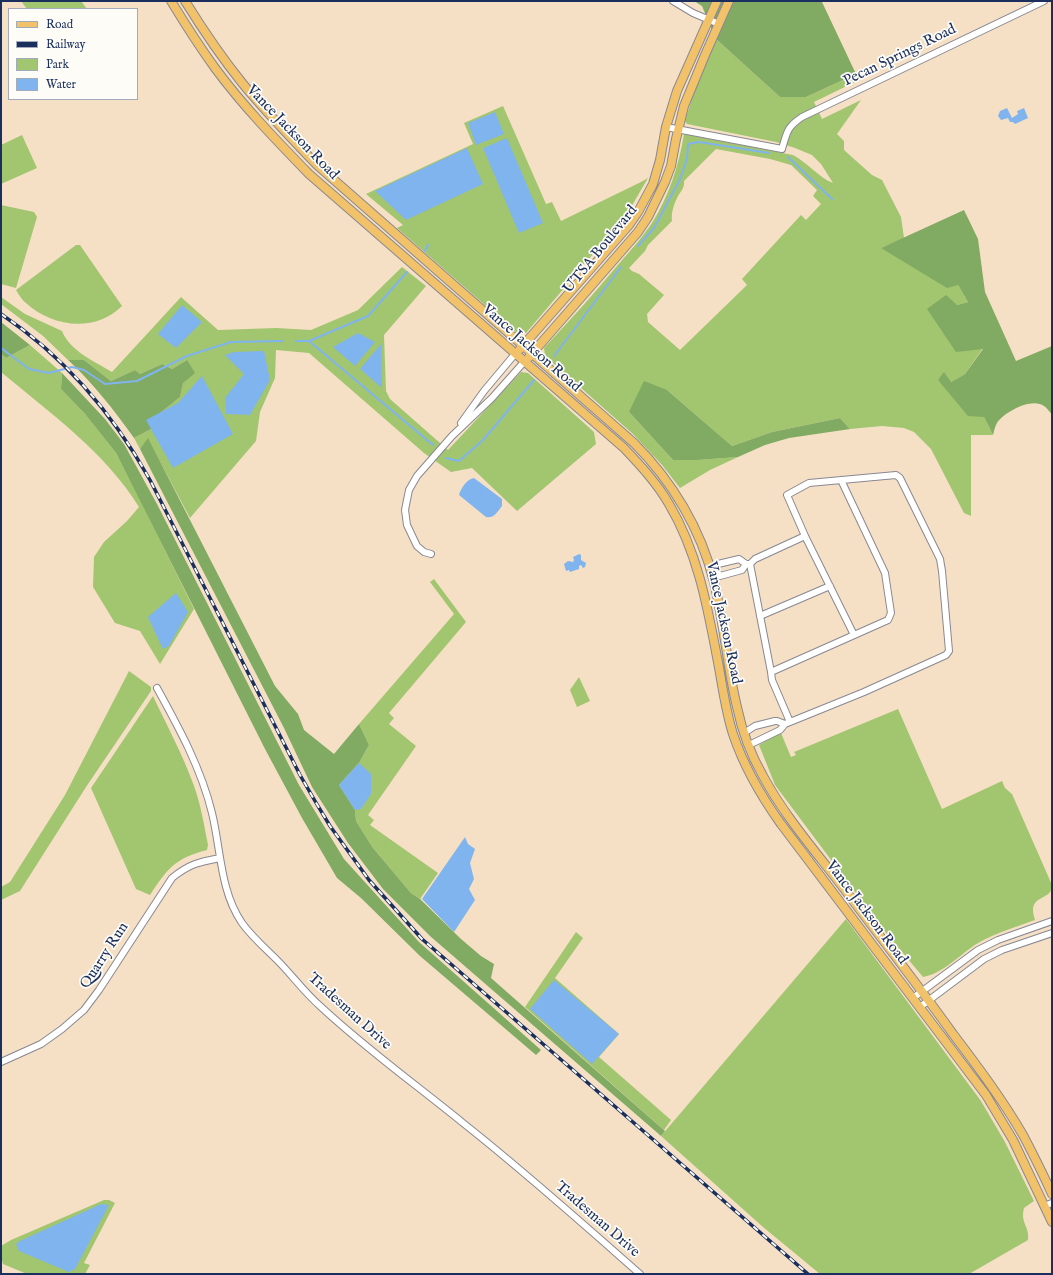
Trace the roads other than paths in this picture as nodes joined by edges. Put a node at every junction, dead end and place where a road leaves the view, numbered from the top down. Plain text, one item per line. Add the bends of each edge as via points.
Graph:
1 (171, 1) edge
2 (185, 1) edge
3 (673, 1) edge
4 (717, 1) edge
5 (729, 1) edge
6 (1044, 1) edge
7 (708, 20) junction
8 (719, 24) junction
9 (666, 127) junction
10 (678, 129) junction
11 (523, 346) junction
12 (516, 354) junction
13 (532, 354) junction
14 (524, 362) junction
15 (452, 436) junction
16 (841, 480) junction
17 (805, 536) junction
18 (431, 554) dead end
19 (732, 560) junction
20 (748, 564) junction
21 (713, 571) junction
22 (736, 571) junction
23 (830, 586) junction
24 (760, 616) junction
25 (854, 634) junction
26 (771, 672) junction
27 (157, 688) dead end
28 (767, 723) junction
29 (788, 723) junction
30 (744, 733) junction
31 (771, 734) junction
32 (748, 745) junction
33 (220, 858) junction
34 (1052, 921) edge
35 (1045, 924) junction
36 (1050, 934) edge
37 (922, 991) junction
38 (913, 998) junction
39 (929, 1000) junction
40 (920, 1007) junction
41 (1, 1062) edge
42 (1052, 1194) edge
43 (1048, 1204) edge
44 (1052, 1222) edge
45 (640, 1274) edge

1 - 12 main road, Vance Jackson Road via 197,43 233,91 309,174
2 - 11 main road, Vance Jackson Road via 207,36 243,84 317,165
3 - 7 street
4 - 7 main road, UTSA Boulevard
5 - 8 main road, UTSA Boulevard
6 - 10 street, Pecan Springs Road via 802,117 791,125 782,148
7 - 8 street
7 - 9 main road, UTSA Boulevard
8 - 10 main road, UTSA Boulevard via 688,96
9 - 10 street
9 - 11 main road, UTSA Boulevard via 658,170 629,226
10 - 13 main road, UTSA Boulevard via 668,174 648,217 638,232
11 - 12 main road, UTSA Boulevard
11 - 13 main road, Vance Jackson Road
12 - 14 main road, Vance Jackson Road
12 - 15 street, UTSA Boulevard via 484,391
13 - 14 main road, UTSA Boulevard
13 - 21 main road, Vance Jackson Road via 649,458 693,524
14 - 15 street, UTSA Boulevard via 492,398
14 - 38 main road, Vance Jackson Road via 624,448 669,504 686,537 702,585 727,711 739,751 751,778 781,824
15 - 18 street, UTSA Boulevard via 417,476 409,490 405,510 407,525 417,546
16 - 17 street via 809,483 787,495
16 - 25 street via 885,573 890,613 888,620
16 - 29 street via 896,475 900,478 940,559 949,651 946,655 864,692
17 - 20 street
17 - 23 street
19 - 20 street via 739,559
19 - 21 street via 718,564
19 - 22 street
20 - 22 street via 742,570
20 - 24 street
21 - 22 street via 720,576
21 - 30 main road, Vance Jackson Road via 736,707
23 - 24 street
23 - 25 street
24 - 26 street
25 - 26 street
26 - 29 street
27 - 33 street, Tradesman Drive via 190,750 203,781 213,814
28 - 29 street
28 - 30 street via 755,726
28 - 31 street
29 - 31 street
30 - 32 main road, Vance Jackson Road
31 - 32 street
32 - 37 main road, Vance Jackson Road via 775,796
33 - 41 street, Quarry Run via 184,868 172,878 84,1010 41,1044
33 - 45 street, Tradesman Drive via 228,895 241,922 318,1005 486,1142
34 - 35 street
35 - 36 street
35 - 37 street via 998,940 978,950
36 - 39 street via 1002,950 984,959
37 - 38 street
37 - 39 main road, Vance Jackson Road
38 - 40 main road, Vance Jackson Road
39 - 40 street
39 - 42 main road, Vance Jackson Road via 1005,1107
40 - 43 main road, Vance Jackson Road via 994,1108
43 - 44 main road, Vance Jackson Road

